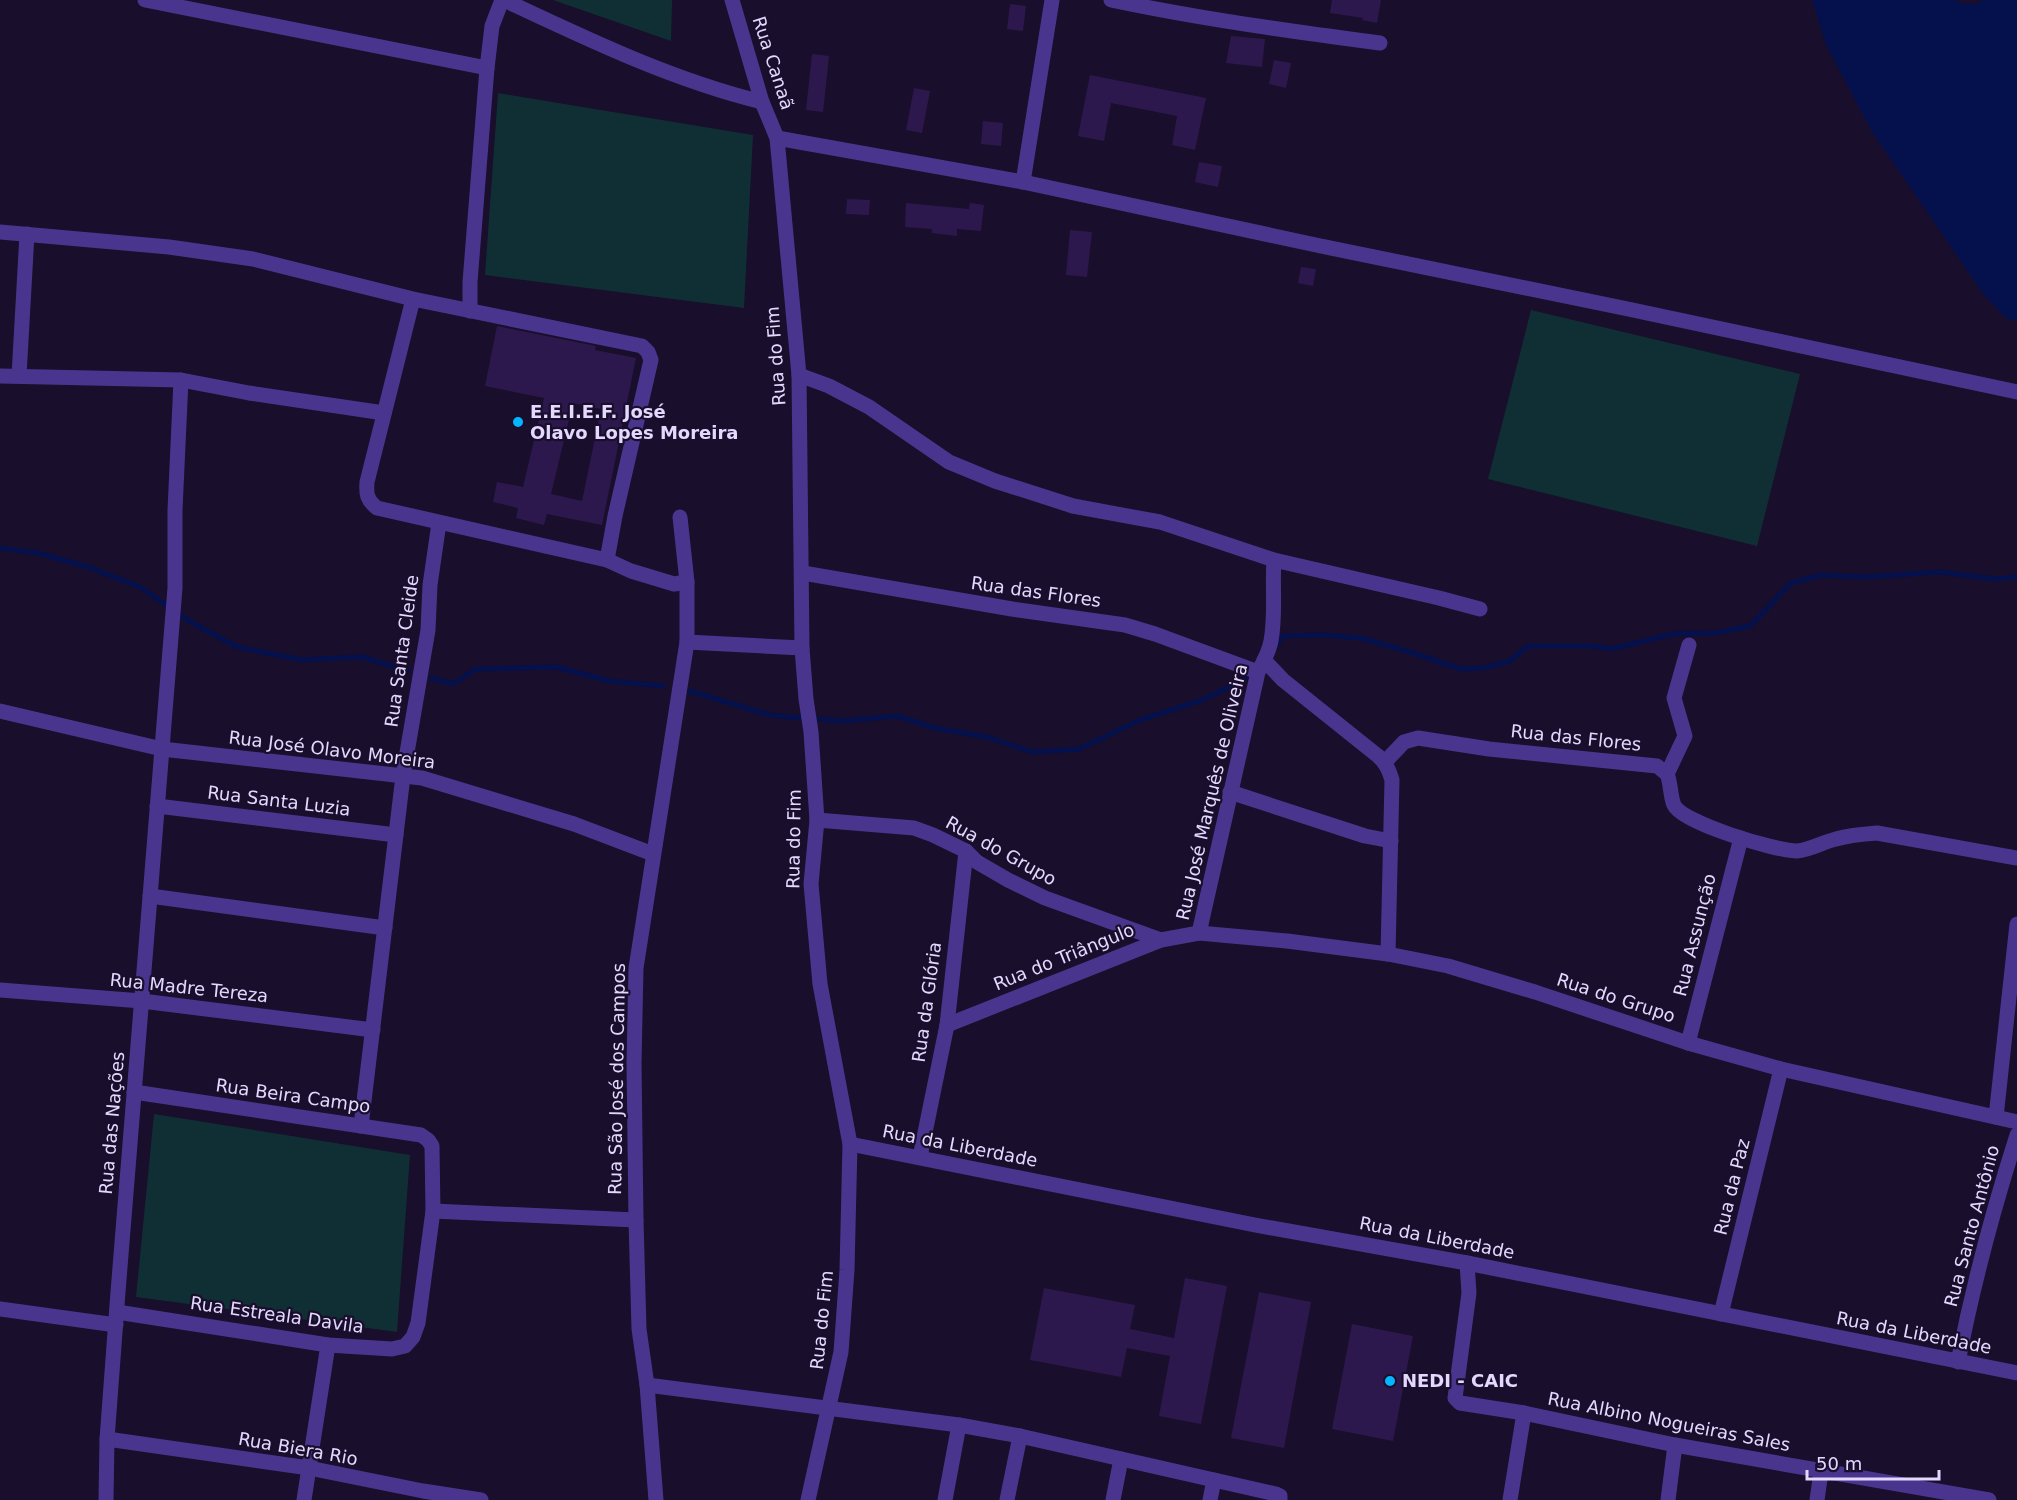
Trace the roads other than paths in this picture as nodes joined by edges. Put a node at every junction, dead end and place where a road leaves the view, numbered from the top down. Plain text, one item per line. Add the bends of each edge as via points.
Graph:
1 (145, 0) edge
2 (503, 0) edge
3 (732, 0) edge
4 (1052, 0) edge
5 (1111, 0) edge
6 (1380, 43) dead end
7 (486, 68) junction
8 (762, 102) junction
9 (777, 138) junction
10 (1023, 182) junction
11 (0, 232) edge
12 (27, 234) junction
13 (413, 299) junction
14 (470, 311) junction
15 (799, 375) junction
16 (0, 376) edge
17 (19, 376) junction
18 (181, 380) junction
19 (2017, 392) edge
20 (384, 413) junction
21 (680, 517) dead end
22 (439, 523) junction
23 (607, 560) junction
24 (1274, 560) junction
25 (802, 573) junction
26 (687, 582) junction
27 (1480, 609) dead end
28 (687, 642) junction
29 (1689, 645) dead end
30 (802, 648) junction
31 (1261, 666) junction
32 (0, 711) edge
33 (162, 749) junction
34 (1385, 762) junction
35 (1667, 774) junction
36 (403, 776) junction
37 (1230, 792) junction
38 (157, 806) junction
39 (818, 820) junction
40 (396, 835) junction
41 (1741, 838) junction
42 (1391, 841) junction
43 (966, 851) junction
44 (653, 854) junction
45 (2017, 858) edge
46 (150, 896) junction
47 (2017, 924) edge
48 (385, 928) junction
49 (1199, 933) junction
50 (1161, 940) junction
51 (1388, 954) junction
52 (0, 990) edge
53 (142, 1001) junction
54 (947, 1025) junction
55 (373, 1030) junction
56 (1688, 1043) junction
57 (1781, 1069) junction
58 (134, 1092) junction
59 (1996, 1117) junction
60 (2017, 1122) edge
61 (361, 1126) junction
62 (2017, 1135) edge
63 (849, 1144) junction
64 (920, 1157) junction
65 (433, 1211) junction
66 (636, 1220) junction
67 (1467, 1263) junction
68 (0, 1309) edge
69 (1721, 1314) junction
70 (117, 1318) junction
71 (328, 1345) junction
72 (1958, 1362) junction
73 (2017, 1373) edge
74 (647, 1384) junction
75 (828, 1409) junction
76 (1524, 1413) junction
77 (958, 1425) junction
78 (1020, 1436) junction
79 (107, 1439) junction
80 (1675, 1445) junction
81 (1121, 1459) junction
82 (309, 1468) junction
83 (1821, 1472) junction
84 (1214, 1480) junction
85 (1956, 1497) edge
86 (106, 1500) edge
87 (304, 1500) edge
88 (481, 1500) edge
89 (656, 1500) edge
90 (808, 1500) edge
91 (945, 1500) edge
92 (1006, 1500) edge
93 (1113, 1500) edge
94 (1210, 1500) edge
95 (1280, 1500) edge
96 (1510, 1500) edge
97 (1668, 1500) edge
98 (1817, 1500) edge
99 (1989, 1500) edge

1 - 7 street
2 - 7 street via 492,26
2 - 8 street via 698,83
3 - 8 street, Rua Canaã
4 - 10 street
5 - 6 street via 1195,17
7 - 14 street
8 - 9 street, Rua Canaã
9 - 10 street
9 - 15 street, Rua do Fim
10 - 19 street
11 - 12 street
12 - 13 street via 234,256
12 - 17 street
13 - 14 street
13 - 20 street
14 - 23 street via 642,346 648,352 651,360
15 - 24 street via 861,402 949,462 995,481 1073,506 1160,522
15 - 25 street, Rua do Fim
16 - 17 street
17 - 18 street
18 - 20 street
18 - 33 street, Rua das Nações via 176,588
20 - 22 street via 367,482 369,502 377,508
21 - 26 street, Rua São José dos Campos
22 - 23 street
22 - 36 street, Rua Santa Cleide via 428,630
23 - 26 street via 674,584
24 - 27 street
24 - 31 street, Rua José Marquês de Oliveira via 1271,643
25 - 30 street, Rua do Fim
25 - 31 street, Rua das Flores via 1125,625
26 - 28 street, Rua São José dos Campos
28 - 30 street
28 - 44 street, Rua São José dos Campos
29 - 35 street via 1674,698 1685,736
30 - 39 street, Rua do Fim
31 - 34 street, Rua José Marquês de Oliveira
31 - 37 street, Rua José Marquês de Oliveira
32 - 33 street, Rua José Olavo Moreira
33 - 36 street, Rua José Olavo Moreira
33 - 38 street, Rua das Nações
34 - 35 street, Rua das Flores via 1404,742 1418,738 1657,766
34 - 42 street via 1392,780
35 - 41 street via 1679,811
36 - 40 street, Rua Santa Cleide
36 - 44 street, Rua José Olavo Moreira via 455,787 574,824
37 - 42 street
37 - 49 street, Rua José Marquês de Oliveira
38 - 40 street, Rua Santa Luzia
38 - 46 street, Rua das Nações
39 - 43 street, Rua do Grupo via 914,828
39 - 63 street, Rua do Fim via 812,884 820,984
40 - 48 street, Rua Santa Cleide
41 - 45 street via 1799,851 1834,839 1877,833
41 - 56 street, Rua Assunção
42 - 51 street
43 - 50 street, Rua do Grupo via 1008,880 1045,898
43 - 54 street, Rua da Glória
44 - 66 street, Rua São José dos Campos via 636,968
46 - 48 street
46 - 53 street, Rua das Nações
47 - 59 street
48 - 55 street, Rua Santa Cleide
49 - 50 street, Rua do Triângulo
49 - 51 street, Rua do Grupo
50 - 54 street, Rua do Triângulo
51 - 56 street, Rua do Grupo via 1524,988
52 - 53 street, Rua Madre Tereza
53 - 55 street, Rua Madre Tereza
53 - 58 street, Rua das Nações
54 - 64 street, Rua da Glória
55 - 61 street, Rua Santa Cleide
56 - 57 street, Rua do Grupo
57 - 59 street, Rua do Grupo
57 - 69 street, Rua da Paz
58 - 61 street, Rua Beira Campo
58 - 70 street, Rua das Nações
59 - 60 street, Rua do Grupo
61 - 65 street, Rua Beira Campo via 421,1135 428,1140 433,1155
62 - 72 street, Rua Santo Antônio via 1982,1248
63 - 64 street, Rua da Liberdade
63 - 75 street, Rua do Fim via 841,1352
64 - 67 street, Rua da Liberdade via 1255,1225
65 - 66 street
65 - 71 street, Rua Estreala Davila via 413,1337 405,1346 392,1349
66 - 74 street, Rua São José dos Campos via 639,1329
67 - 69 street, Rua da Liberdade
67 - 76 street, Rua Albino Nogueiras Sales via 1469,1293 1455,1398 1460,1403
68 - 70 street, Rua Estreala Davila
69 - 72 street, Rua da Liberdade
70 - 71 street, Rua Estreala Davila
70 - 79 street, Rua das Nações
71 - 82 street
72 - 73 street, Rua da Liberdade
74 - 75 street
74 - 89 street, Rua São José dos Campos
75 - 77 street
75 - 90 street, Rua do Fim
76 - 80 street, Rua Albino Nogueiras Sales
76 - 96 street
77 - 78 street
77 - 91 street
78 - 81 street
78 - 92 street
79 - 82 street, Rua Biera Rio
79 - 86 street, Rua das Nações
80 - 83 street, Rua Albino Nogueiras Sales
80 - 97 street
81 - 84 street
81 - 93 street
82 - 87 street
82 - 88 street, Rua Biera Rio
83 - 85 street, Rua Albino Nogueiras Sales
83 - 98 street
84 - 94 street
84 - 95 street via 1276,1494
85 - 99 street, Rua Albino Nogueiras Sales

